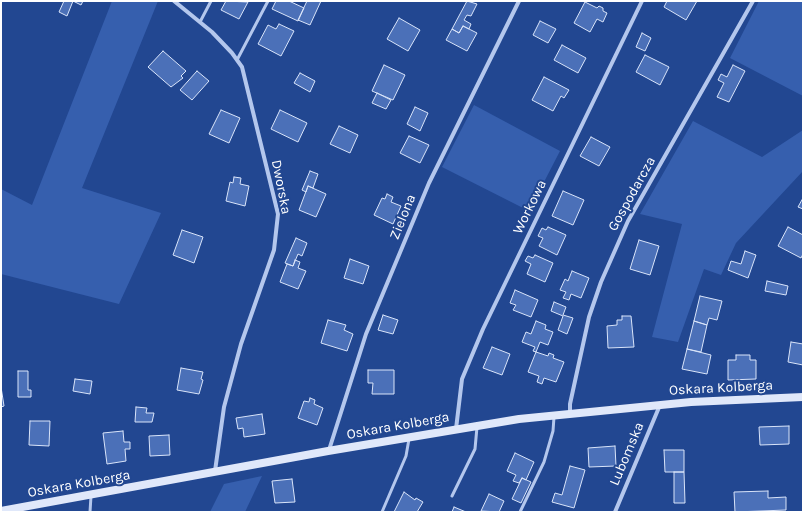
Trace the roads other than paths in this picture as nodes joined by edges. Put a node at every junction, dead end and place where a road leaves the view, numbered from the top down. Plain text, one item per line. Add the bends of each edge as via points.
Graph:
1 (174, 1) edge
2 (211, 1) edge
3 (268, 1) edge
4 (519, 1) edge
5 (642, 1) edge
6 (753, 1) edge
7 (200, 22) junction
8 (237, 60) junction
9 (803, 397) edge
10 (660, 405) junction
11 (570, 413) junction
12 (555, 415) junction
13 (478, 426) junction
14 (456, 429) junction
15 (409, 437) junction
16 (328, 451) junction
17 (215, 472) junction
18 (91, 496) junction
19 (452, 496) dead end
20 (1, 511) edge
21 (90, 512) edge
22 (382, 512) edge
23 (520, 512) edge
24 (615, 512) edge

1 - 7 street, Dworska
2 - 7 lane
3 - 8 lane
4 - 16 street, Zielona via 429,183 366,334
5 - 14 street, Workowa via 477,343 462,379
6 - 11 street, Gospodarcza via 628,221 600,282 589,317
7 - 8 street, Dworska
8 - 17 street, Dworska via 242,67 278,214 274,250 241,344 224,406
9 - 10 main road, Oskara Kolberga
10 - 11 main road, Oskara Kolberga
10 - 24 street, Lubomska
11 - 12 main road, Oskara Kolberga
12 - 13 main road, Oskara Kolberga
12 - 23 lane via 544,462
13 - 14 main road, Oskara Kolberga
13 - 19 lane via 475,448
14 - 15 main road, Oskara Kolberga
15 - 16 main road, Oskara Kolberga
15 - 22 lane via 406,456
16 - 17 main road, Oskara Kolberga
17 - 18 main road, Oskara Kolberga
18 - 20 main road, Oskara Kolberga
18 - 21 lane

